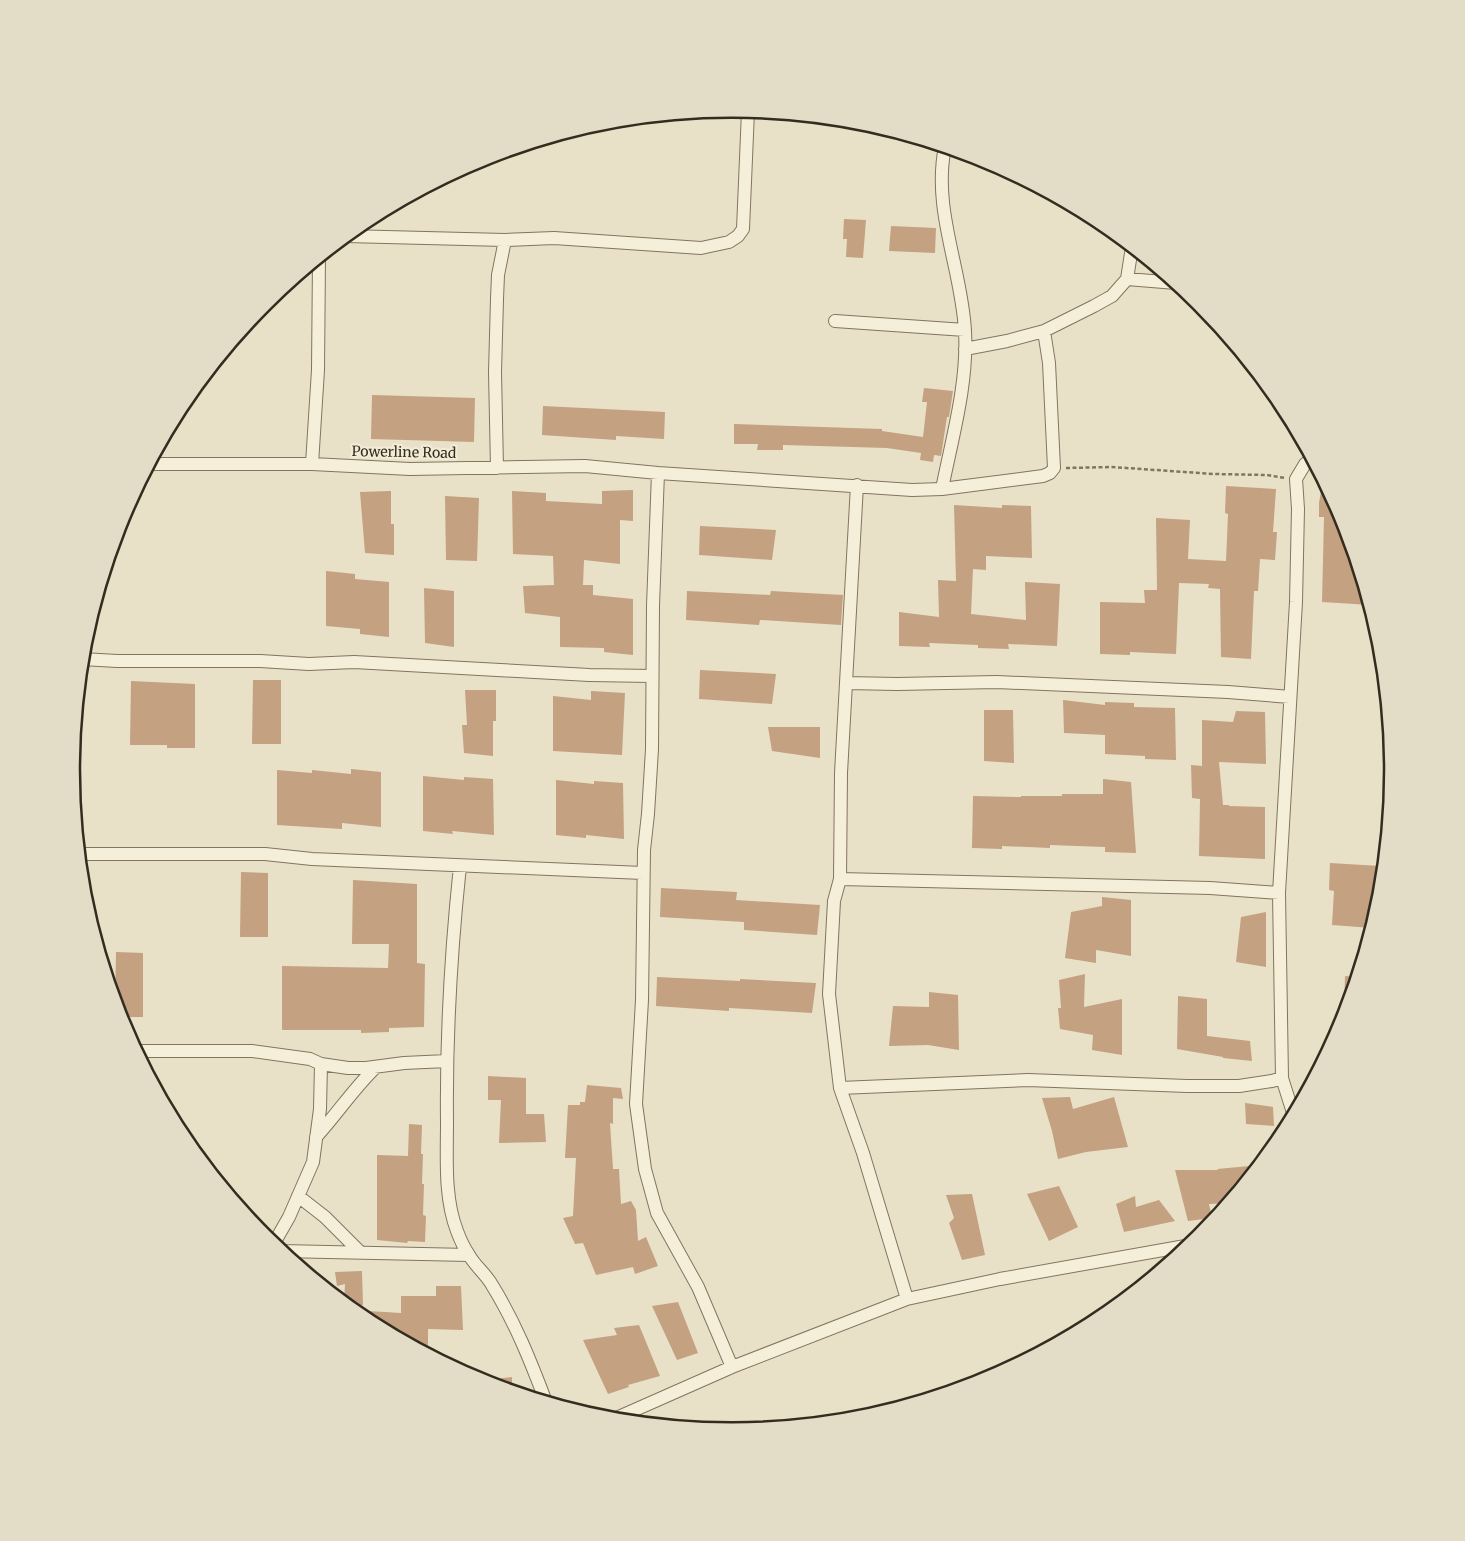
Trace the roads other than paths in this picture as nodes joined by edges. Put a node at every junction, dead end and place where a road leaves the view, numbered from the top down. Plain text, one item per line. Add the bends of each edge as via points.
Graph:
1 (748, 118) edge
2 (944, 154) edge
3 (358, 236) edge
4 (506, 240) junction
5 (1131, 254) edge
6 (319, 266) edge
7 (1127, 280) junction
8 (1166, 282) edge
9 (835, 321) dead end
10 (965, 330) junction
11 (1044, 331) junction
12 (965, 349) junction
13 (1307, 462) edge
14 (156, 464) edge
15 (312, 464) junction
16 (497, 468) junction
17 (658, 473) junction
18 (857, 485) junction
19 (942, 489) junction
20 (90, 659) edge
21 (652, 676) junction
22 (846, 683) junction
23 (1290, 697) junction
24 (86, 854) edge
25 (460, 866) junction
26 (643, 873) junction
27 (840, 879) junction
28 (1279, 893) junction
29 (144, 1051) edge
30 (447, 1061) junction
31 (321, 1064) junction
32 (376, 1067) junction
33 (1282, 1078) junction
34 (840, 1088) junction
35 (1291, 1107) edge
36 (316, 1138) junction
37 (298, 1196) junction
38 (277, 1238) edge
39 (1176, 1249) edge
40 (292, 1251) edge
41 (360, 1253) junction
42 (469, 1255) junction
43 (907, 1299) junction
44 (732, 1367) junction
45 (543, 1394) edge
46 (627, 1414) edge

1 - 4 street via 743,229 729,242 701,248 554,238
2 - 10 street via 947,234
3 - 4 street
4 - 16 street via 498,275 497,299
5 - 7 street
6 - 15 street via 318,370
7 - 8 street
7 - 11 street via 1112,296
9 - 10 street
10 - 12 street
11 - 12 street
11 - 19 street, Powerline Road via 1049,363 1054,468 1043,476
12 - 19 street via 960,398
13 - 23 street via 1296,479 1298,559
14 - 15 street, Powerline Road
15 - 16 street, Powerline Road via 410,469
16 - 17 street, Powerline Road via 585,466
17 - 18 street, Powerline Road
17 - 21 street
18 - 19 street, Powerline Road
18 - 22 street
20 - 21 street via 354,662
21 - 26 street via 652,749
22 - 23 street via 997,682
22 - 27 street
23 - 28 street
24 - 25 street via 265,854
25 - 26 street
25 - 30 street via 453,930
26 - 44 street via 642,1000 636,1104 645,1169 657,1213 698,1287
27 - 28 street via 1210,888
27 - 34 street via 834,901 829,994
28 - 33 street
29 - 31 street via 252,1051 310,1059
30 - 32 street
30 - 42 street via 449,1200 457,1230
31 - 32 street via 348,1068
31 - 36 street
32 - 36 street via 359,1083
33 - 34 street via 1239,1086 1028,1080
33 - 35 street
34 - 43 street
36 - 37 street via 313,1162
37 - 38 street
37 - 41 street via 326,1217
39 - 43 street
40 - 41 street
41 - 42 street
42 - 45 street via 491,1283 506,1310
43 - 44 street
44 - 46 street

